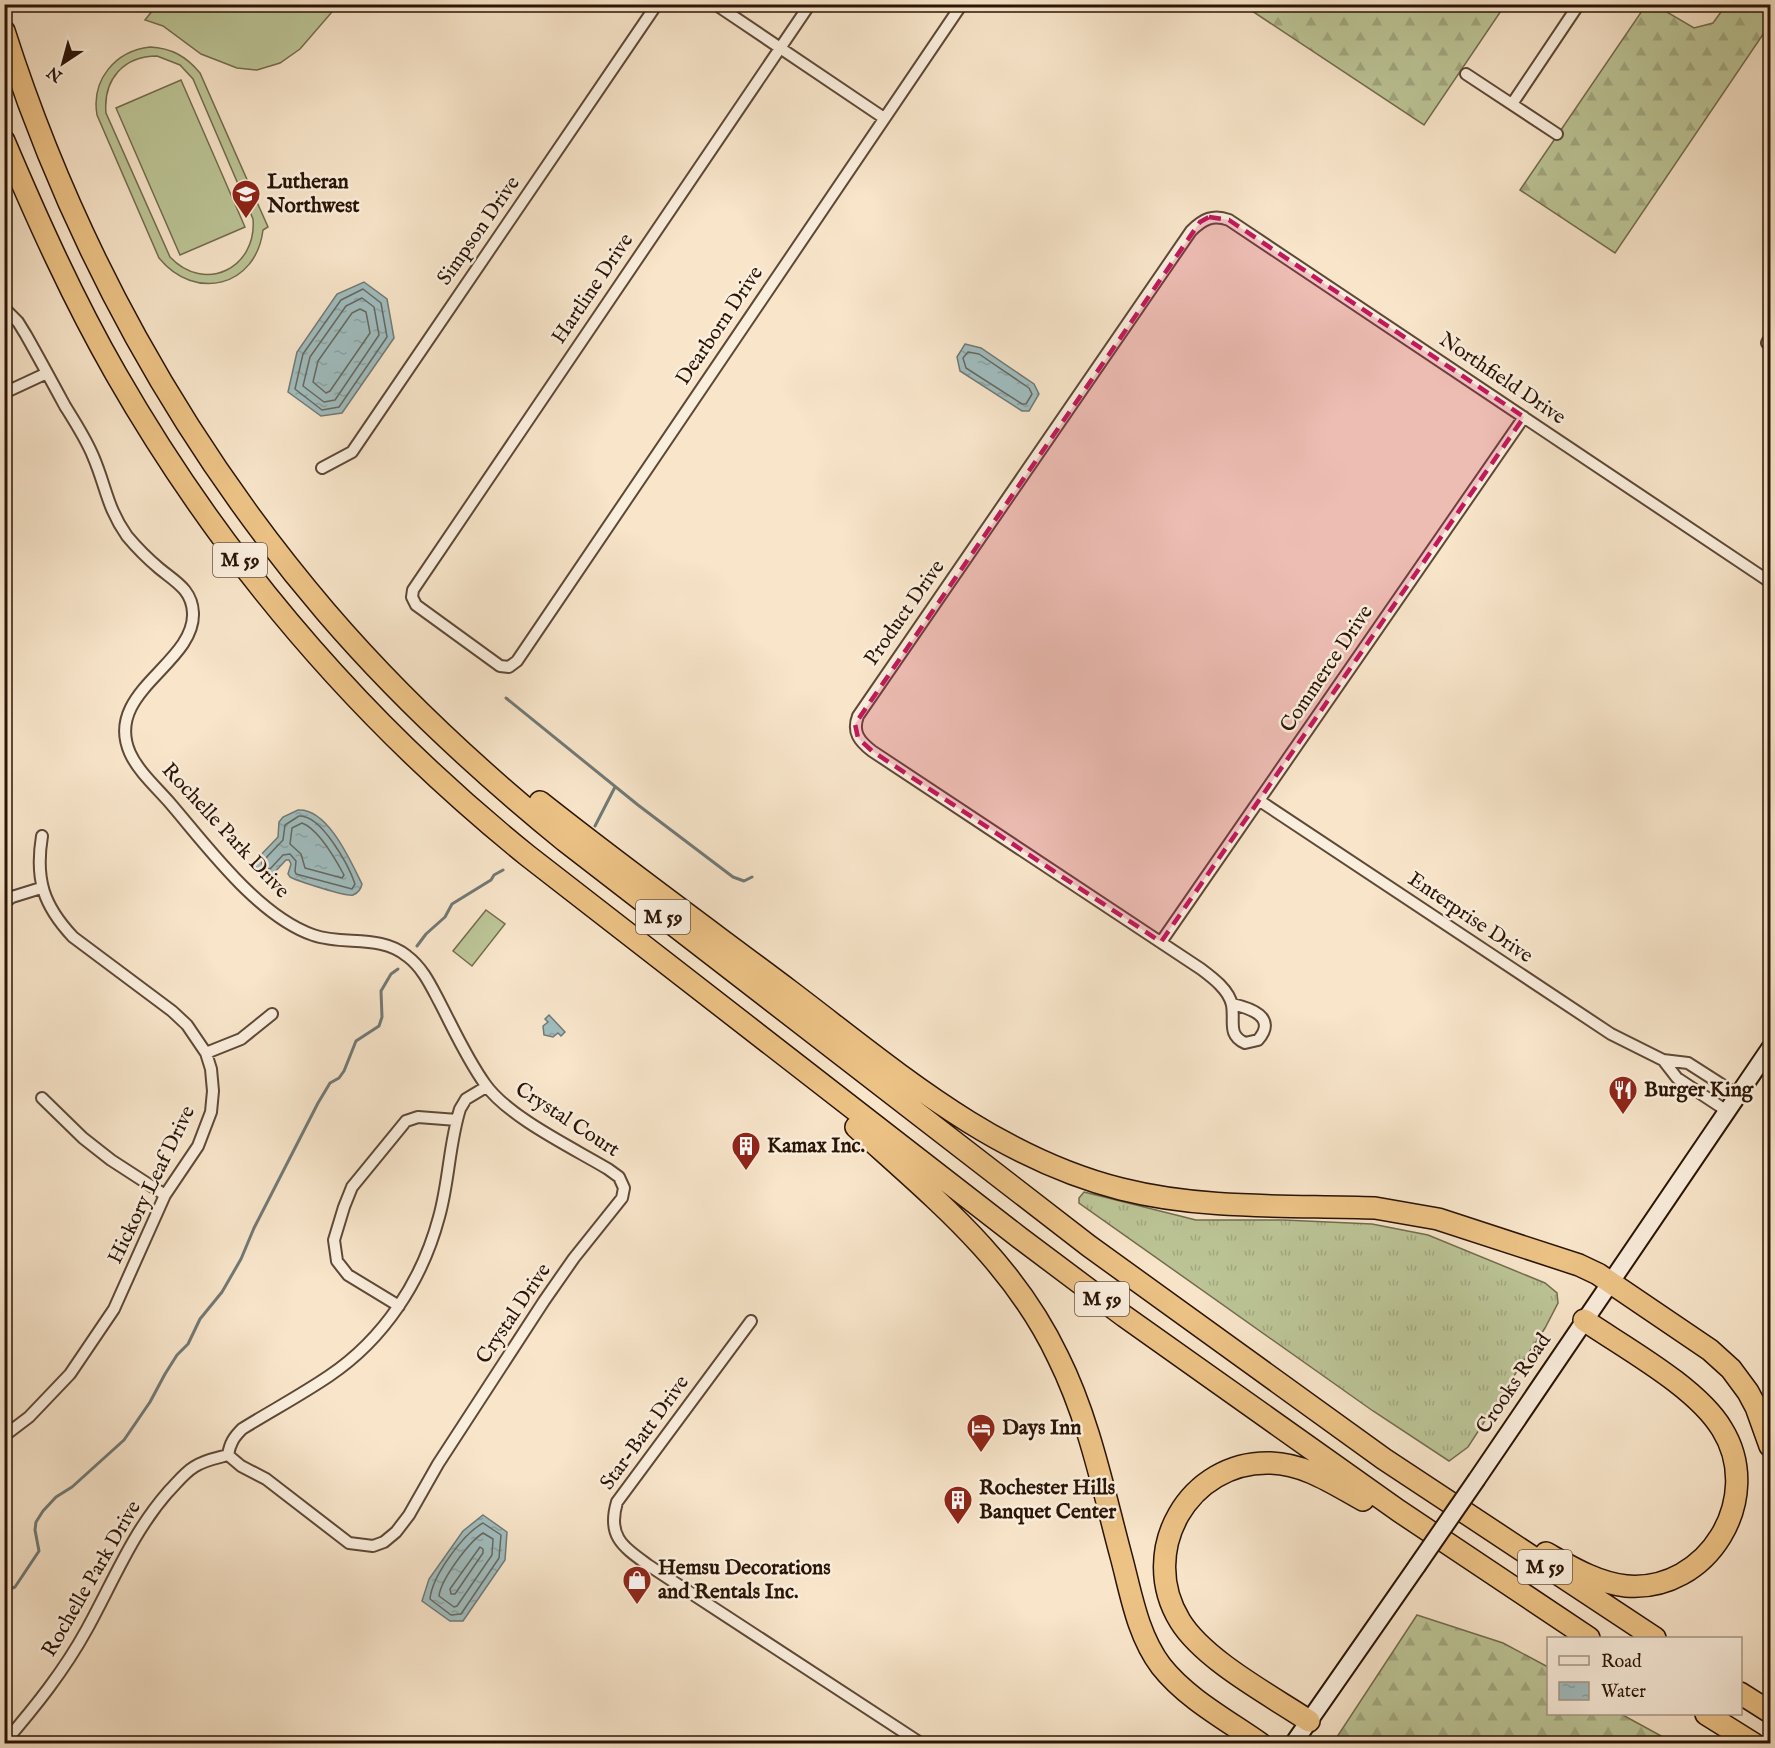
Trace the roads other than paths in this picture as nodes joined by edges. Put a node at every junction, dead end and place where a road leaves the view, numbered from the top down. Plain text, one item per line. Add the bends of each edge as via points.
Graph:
1 (657, 4) edge
2 (715, 4) edge
3 (810, 4) edge
4 (962, 4) edge
5 (1579, 4) edge
6 (4, 31) edge
7 (780, 48) junction
8 (1466, 74) dead end
9 (1512, 104) junction
10 (884, 118) junction
11 (1557, 134) dead end
12 (4, 141) edge
13 (1209, 217) joint
14 (4, 308) edge
15 (46, 374) junction
16 (4, 393) edge
17 (1524, 417) junction
18 (322, 468) dead end
19 (1770, 582) edge
20 (508, 667) joint
21 (397, 689) junction
22 (1260, 801) junction
23 (42, 836) dead end
24 (41, 888) junction
25 (4, 903) edge
26 (1161, 942) junction
27 (1232, 1004) dead end
28 (272, 1014) dead end
29 (743, 1023) junction
30 (1770, 1048) edge
31 (206, 1053) junction
32 (1663, 1060) junction
33 (486, 1087) junction
34 (1738, 1095) junction
35 (42, 1098) dead end
36 (1727, 1111) junction
37 (457, 1120) junction
38 (624, 1188) joint
39 (165, 1195) junction
40 (1610, 1282) junction
41 (399, 1306) junction
42 (1584, 1320) junction
43 (751, 1321) dead end
44 (4, 1436) edge
45 (1770, 1446) edge
46 (228, 1455) junction
47 (1436, 1493) junction
48 (1471, 1560) junction
49 (1587, 1637) edge
50 (1653, 1637) edge
51 (1742, 1694) edge
52 (1770, 1712) edge
53 (1709, 1715) edge
54 (1309, 1720) junction
55 (4, 1743) edge
56 (922, 1743) edge
57 (1261, 1743) edge
58 (1293, 1743) edge
59 (1754, 1743) edge

1 - 18 street, Simpson Drive via 352,452
2 - 7 street
3 - 7 street, Hartline Drive
4 - 10 street, Dearborn Drive
5 - 9 street
6 - 21 highway, M 59 via 72,209 159,378 220,474 276,551
7 - 10 street
7 - 20 street, Hartline Drive via 413,590 416,604 500,666
8 - 9 street
9 - 11 street
10 - 20 street, Dearborn Drive via 517,661
12 - 29 highway, M 59 via 65,277 133,403 226,543 294,628 375,717 482,818
13 - 17 street, Northfield Drive via 1229,220
13 - 26 street, Product Drive via 1191,231 855,724 858,738 872,751
14 - 15 street, Rochelle Park Drive via 18,322
15 - 16 street
15 - 33 street, Rochelle Park Drive via 94,458 118,523 144,555 184,587 192,606 186,638 131,706 125,734 134,760 214,854 277,916 322,938 384,944 414,962
17 - 19 street, Northfield Drive
17 - 22 street, Commerce Drive
21 - 40 highway via 562,819 937,1102 1026,1155 1095,1182 1164,1198 1248,1206 1375,1208 1419,1214 1579,1265
21 - 47 highway, M 59 via 529,812 929,1124 1107,1260
22 - 26 street, Commerce Drive
22 - 32 street, Enterprise Drive via 1582,1017
23 - 24 street, Hickory Leaf Drive via 38,856
24 - 25 street
24 - 31 street, Hickory Leaf Drive via 60,923 73,937 172,1011
26 - 27 street, Product Drive via 1221,985
28 - 31 street via 241,1039
29 - 48 highway, M 59 via 1124,1316
29 - 57 highway via 955,1217 1016,1286 1048,1336 1076,1399 1136,1613 1154,1654 1186,1691
30 - 34 main road, Crooks Road
31 - 39 street, Hickory Leaf Drive via 213,1091 212,1112 198,1146
32 - 34 street, Enterprise Drive via 1688,1063
32 - 36 street, Enterprise Drive via 1677,1078
33 - 37 street via 466,1100
33 - 38 street, Crystal Court via 515,1112 619,1177
34 - 36 main road, Crooks Road
35 - 39 street via 83,1138
36 - 40 main road, Crooks Road
37 - 41 street via 439,1217 424,1262
37 - 41 street via 418,1116 406,1121 352,1187 336,1231 335,1253 341,1267
38 - 46 street, Crystal Drive via 622,1198 550,1292 409,1515 384,1542 373,1546 349,1543
39 - 44 street, Hickory Leaf Drive via 114,1309 83,1358 50,1397
40 - 42 main road, Crooks Road
40 - 45 highway via 1710,1350 1731,1369 1756,1407
41 - 46 street via 378,1334 338,1369 242,1429 234,1437
42 - 47 highway via 1684,1389 1723,1429 1736,1463 1736,1502 1728,1527 1713,1550 1673,1578 1625,1586 1584,1574
42 - 54 main road, Crooks Road, bridge
43 - 56 street, Star-Batt Drive via 617,1502 612,1518 614,1530 620,1542 648,1565
46 - 55 street, Rochelle Park Drive via 193,1467 159,1502 132,1543 64,1668
47 - 50 highway, M 59
48 - 49 highway, M 59
48 - 54 highway via 1327,1480 1284,1464 1236,1467 1207,1482 1188,1499 1169,1533 1164,1558 1165,1583 1179,1620 1208,1652
51 - 52 highway
53 - 59 highway
54 - 58 main road, Crooks Road

